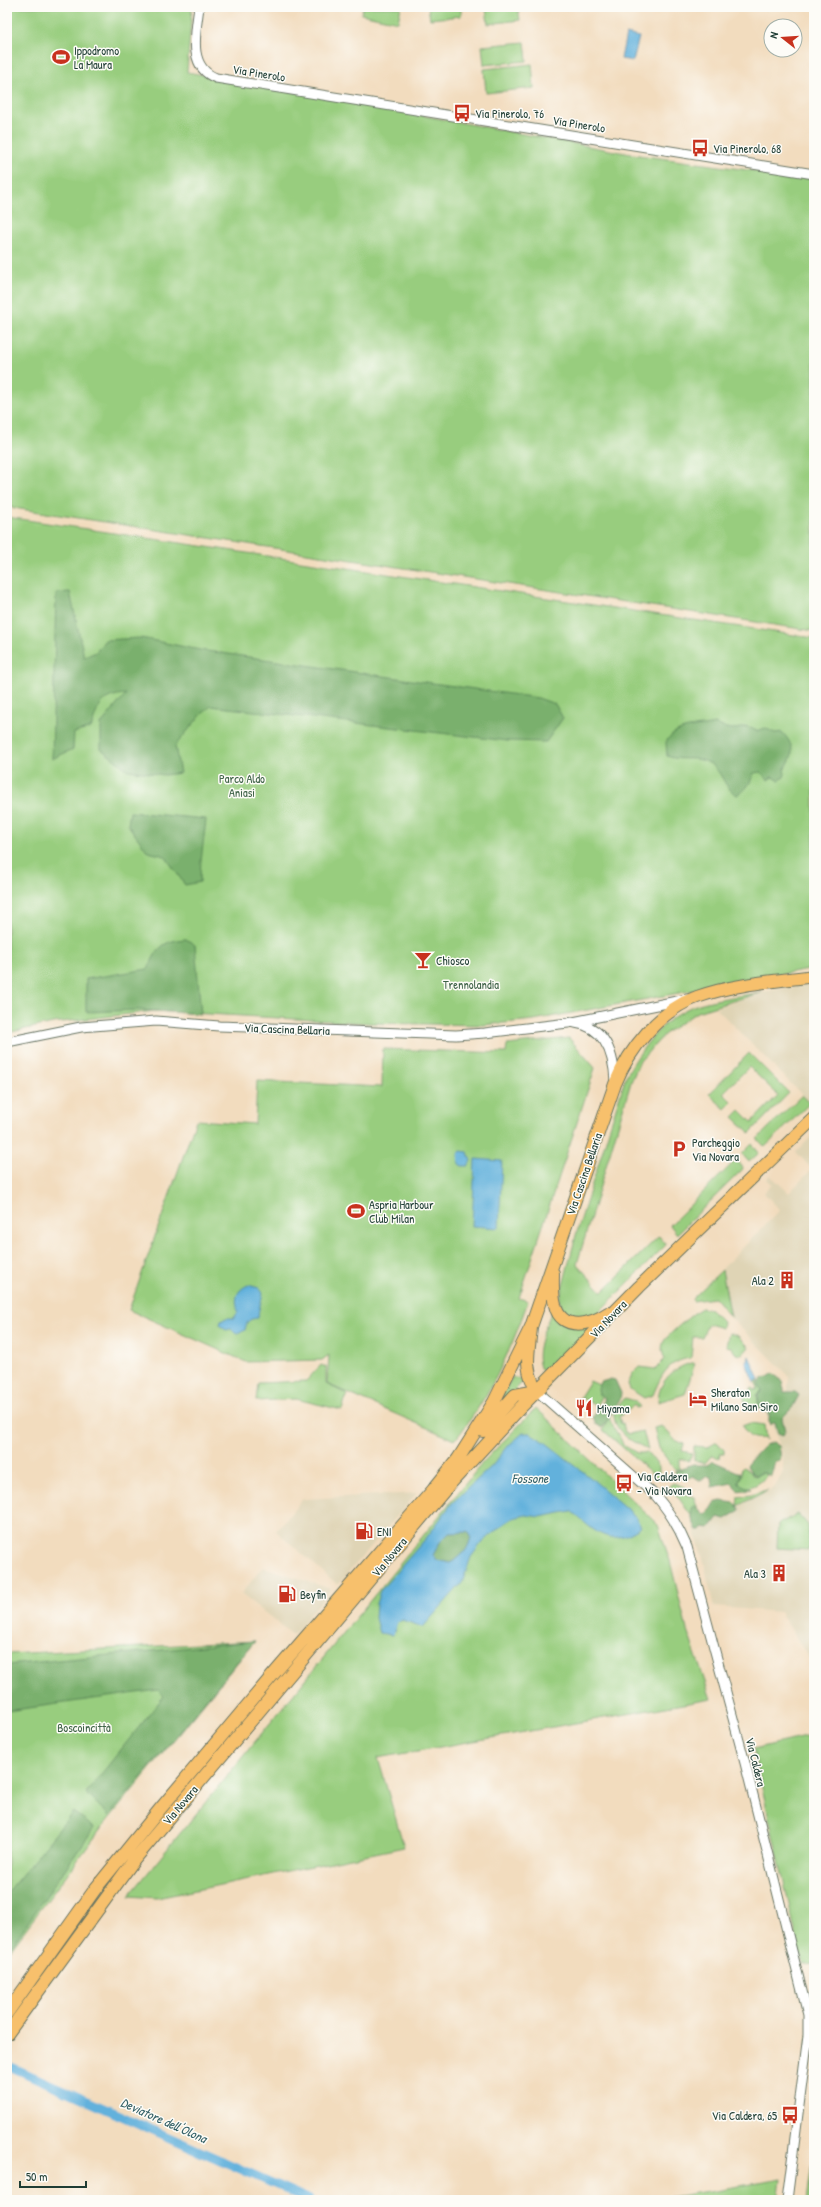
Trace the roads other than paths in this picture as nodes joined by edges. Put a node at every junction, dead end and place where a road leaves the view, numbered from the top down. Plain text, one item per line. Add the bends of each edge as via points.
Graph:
1 (199, 7) edge
2 (814, 174) edge
3 (814, 976) edge
4 (696, 997) junction
5 (568, 1023) junction
6 (7, 1042) edge
7 (615, 1084) junction
8 (814, 1118) edge
9 (553, 1264) junction
10 (639, 1287) junction
11 (532, 1327) junction
12 (537, 1391) junction
13 (458, 1459) junction
14 (7, 2013) edge
15 (7, 2034) edge
16 (787, 2200) edge

1 - 2 street, Via Pinerolo via 195,49 201,67 216,78
3 - 4 main road, Via Cascina Bellaria via 732,988
4 - 5 street, Via Cascina Bellaria
4 - 7 main road, Via Cascina Bellaria via 673,1010 641,1038
5 - 6 street, Via Cascina Bellaria via 456,1035 219,1026 156,1021 81,1027
5 - 7 street, Via Cascina Bellaria via 589,1027 604,1039 611,1053
7 - 9 main road, Via Cascina Bellaria
8 - 10 main road, Via Novara
9 - 10 main road via 554,1304 560,1316 570,1324 588,1324 601,1318
9 - 11 main road, Via Cascina Bellaria
10 - 12 main road, Via Novara
11 - 12 main road via 527,1368
11 - 13 main road, Via Novara via 494,1402
12 - 13 main road via 515,1395
12 - 15 main road, Via Novara via 449,1485 134,1860
12 - 16 street, Via Caldera via 656,1496 679,1527 687,1547 808,2014 808,2035
13 - 14 main road, Via Novara via 199,1762 96,1888

